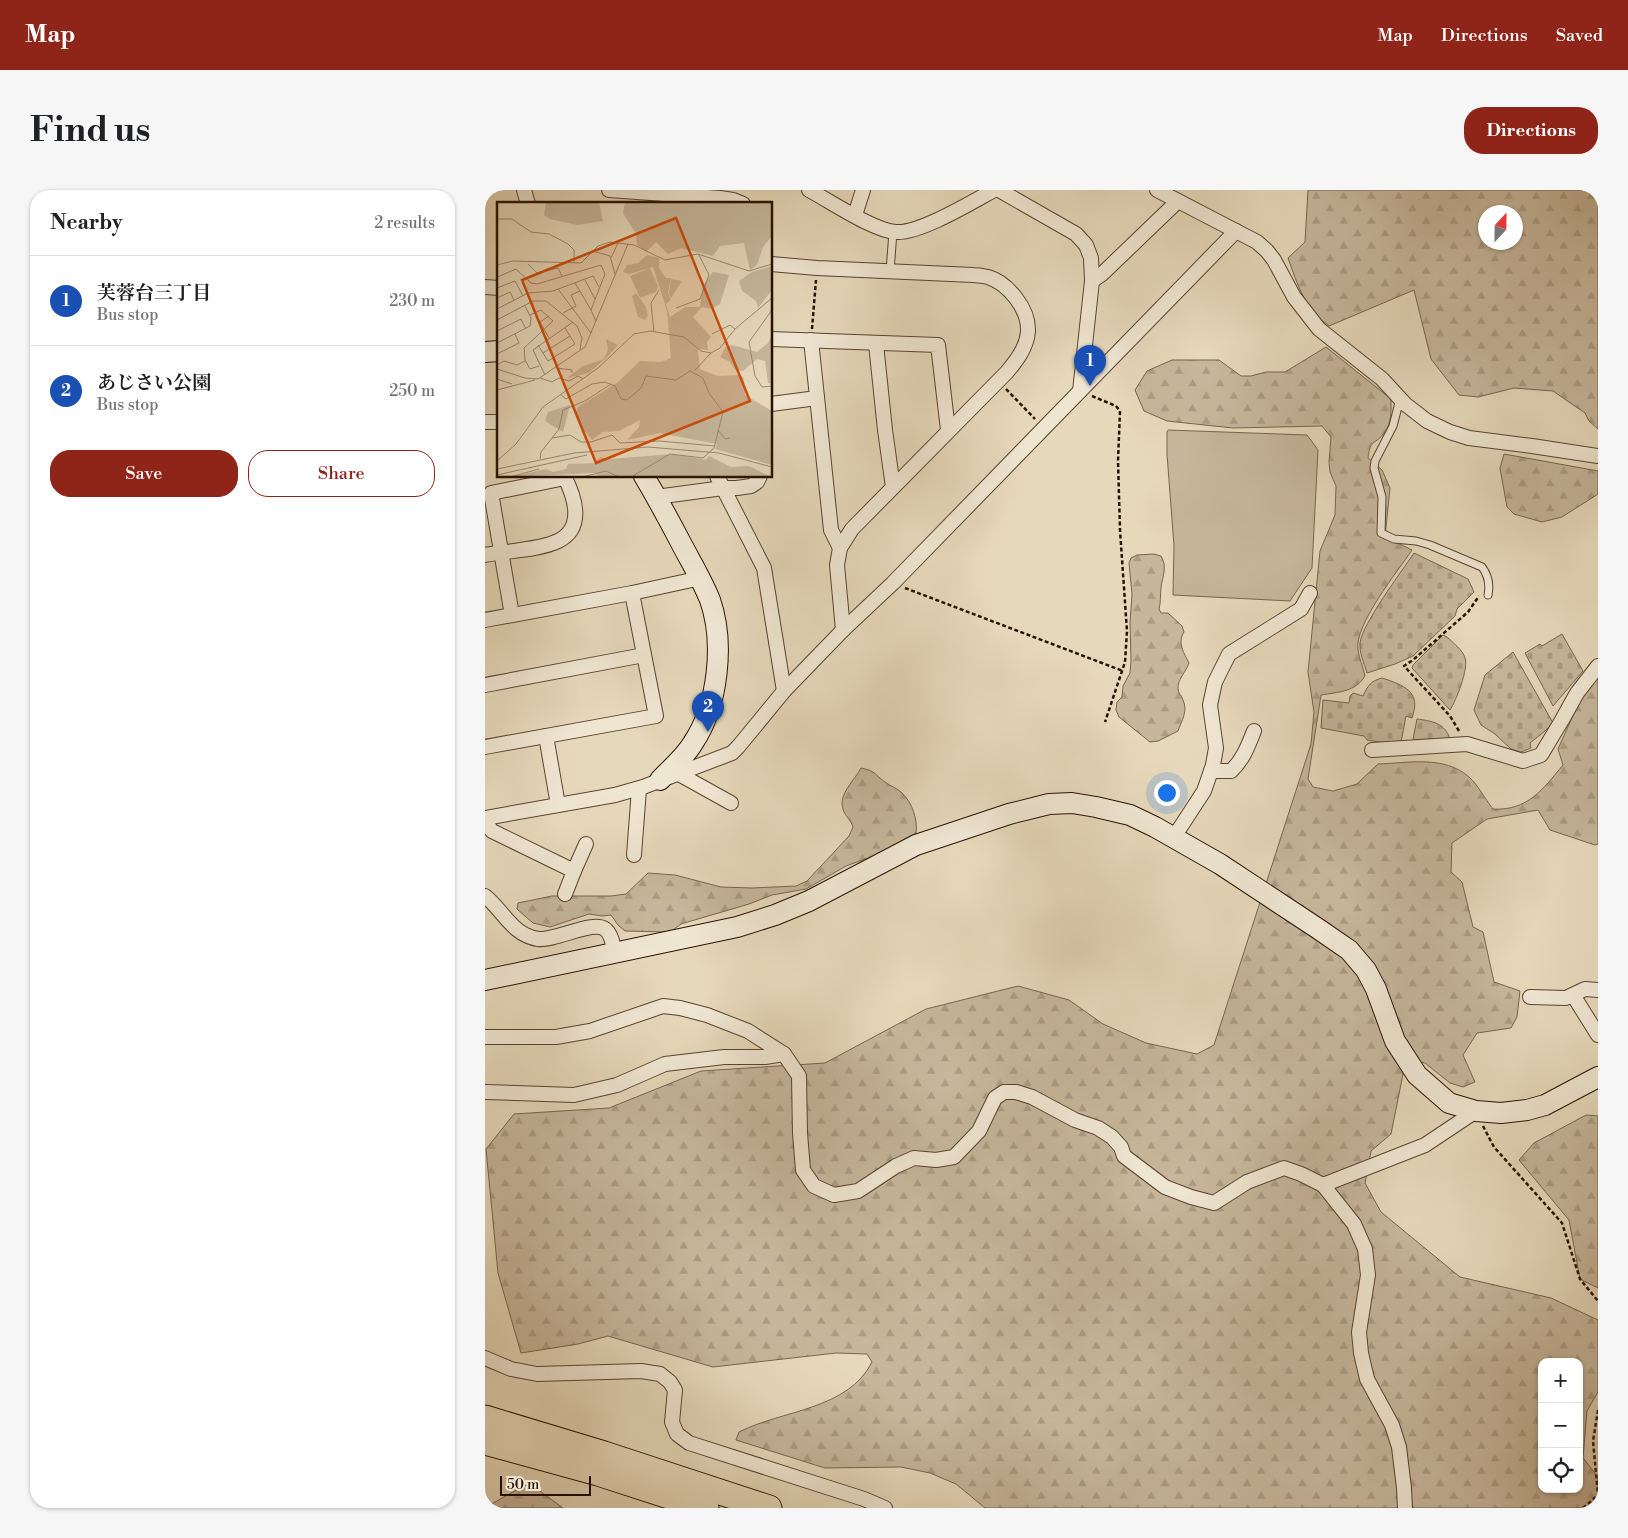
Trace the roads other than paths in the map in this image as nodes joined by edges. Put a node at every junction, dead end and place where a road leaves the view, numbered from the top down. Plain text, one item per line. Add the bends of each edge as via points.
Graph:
1 (609, 190) edge
2 (809, 190) edge
3 (863, 190) edge
4 (994, 190) edge
5 (999, 190) edge
6 (1157, 190) edge
7 (1178, 200) junction
8 (738, 202) edge
9 (855, 215) junction
10 (1236, 231) junction
11 (893, 232) junction
12 (773, 264) edge
13 (890, 272) junction
14 (1092, 280) junction
15 (773, 339) edge
16 (811, 340) junction
17 (876, 344) junction
18 (1079, 391) junction
19 (817, 398) junction
20 (1400, 399) junction
21 (773, 404) edge
22 (948, 430) junction
23 (1598, 456) edge
24 (560, 478) edge
25 (565, 478) edge
26 (645, 478) edge
27 (759, 478) edge
28 (720, 482) edge
29 (893, 486) junction
30 (656, 497) junction
31 (839, 548) junction
32 (501, 552) junction
33 (485, 555) edge
34 (701, 578) junction
35 (632, 593) junction
36 (1310, 593) dead end
37 (1484, 595) road end
38 (512, 615) junction
39 (485, 620) edge
40 (843, 630) junction
41 (645, 655) junction
42 (1598, 666) edge
43 (485, 685) edge
44 (784, 691) junction
45 (1254, 731) dead end
46 (546, 736) junction
47 (485, 747) edge
48 (1372, 750) dead end
49 (1211, 771) junction
50 (669, 777) junction
51 (639, 788) junction
52 (731, 803) dead end
53 (558, 805) junction
54 (485, 820) edge
55 (1174, 837) junction
56 (586, 844) dead end
57 (634, 855) dead end
58 (574, 871) junction
59 (565, 894) dead end
60 (485, 896) edge
61 (615, 954) junction
62 (485, 980) edge
63 (1598, 990) edge
64 (1573, 995) junction
65 (1530, 997) dead end
66 (1598, 1035) edge
67 (485, 1037) edge
68 (784, 1054) junction
69 (1598, 1077) edge
70 (485, 1092) edge
71 (1476, 1111) junction
72 (1323, 1185) junction
73 (485, 1358) edge
74 (485, 1418) edge
75 (485, 1442) edge
76 (706, 1508) edge
77 (769, 1508) edge
78 (885, 1508) edge
79 (1405, 1508) edge

1 - 8 street
2 - 9 street
3 - 9 street
4 - 11 street via 939,219 910,231
5 - 14 street via 1076,234 1086,245 1091,258
6 - 7 street
7 - 10 street
7 - 14 street
9 - 11 street
10 - 18 street
10 - 20 street via 1267,250 1319,329 1382,379
11 - 13 lane
12 - 13 street
13 - 22 street via 989,277 1012,294 1025,317 1028,332 1017,359
14 - 18 street
15 - 16 street
16 - 17 street
16 - 19 street
17 - 22 street via 938,346
17 - 29 street
18 - 40 street via 893,583
19 - 21 street
19 - 31 street via 831,530
20 - 23 street via 1427,422 1469,438
20 - 37 lane via 1393,426 1374,468 1381,498 1381,533 1394,539 1430,545 1482,566 1487,573 1489,587
22 - 29 street
24 - 32 street via 491,493
25 - 32 street via 576,509 564,538 546,546
26 - 30 street
27 - 28 street via 751,486 737,488
28 - 30 street
28 - 44 street via 765,568
29 - 31 street via 852,529
30 - 34 street
31 - 40 street via 837,565
32 - 33 street
32 - 38 street
34 - 35 street
34 - 50 street via 714,615 717,678 714,695 693,744
35 - 38 street
35 - 41 street
36 - 49 street via 1301,609 1229,654 1215,682 1210,706 1216,748
38 - 39 street
40 - 44 street
41 - 43 street
41 - 46 street via 656,716
42 - 48 street via 1577,692 1541,755 1523,761 1467,744
44 - 50 street via 732,752
45 - 49 street via 1238,765 1231,771
46 - 47 street
46 - 53 street
49 - 55 street via 1204,791
50 - 51 street
50 - 52 street
51 - 53 street
51 - 57 street
53 - 54 street
54 - 58 street via 492,831
55 - 61 street via 1130,815 1072,803 1049,804 917,845 775,915 737,927
55 - 71 street via 1349,950 1369,976 1395,1041 1417,1076 1449,1103
56 - 58 street
58 - 59 street
60 - 61 street via 511,925 524,934 537,939 553,939 596,926 611,936
61 - 62 street
63 - 64 street via 1585,989
64 - 65 street via 1566,998
64 - 66 street
67 - 68 street via 555,1037 590,1032 663,1006 680,1008 748,1031
68 - 70 street via 665,1064 617,1085 574,1095
68 - 72 street via 799,1076 803,1170 814,1186 834,1195 858,1191 914,1158 936,1160 954,1157 979,1131 995,1098 1004,1092 1031,1097 1098,1128 1112,1137 1124,1156 1146,1173 1165,1187 1191,1197 1214,1203 1247,1182 1284,1168
69 - 71 street via 1527,1110
71 - 72 street via 1425,1145
72 - 79 street via 1354,1224 1365,1249 1368,1275 1359,1332 1361,1353 1367,1379 1392,1425 1399,1447
73 - 78 street via 537,1374 641,1371 660,1374 675,1390 672,1422 677,1434 689,1443
74 - 77 highway
75 - 76 highway via 598,1473

